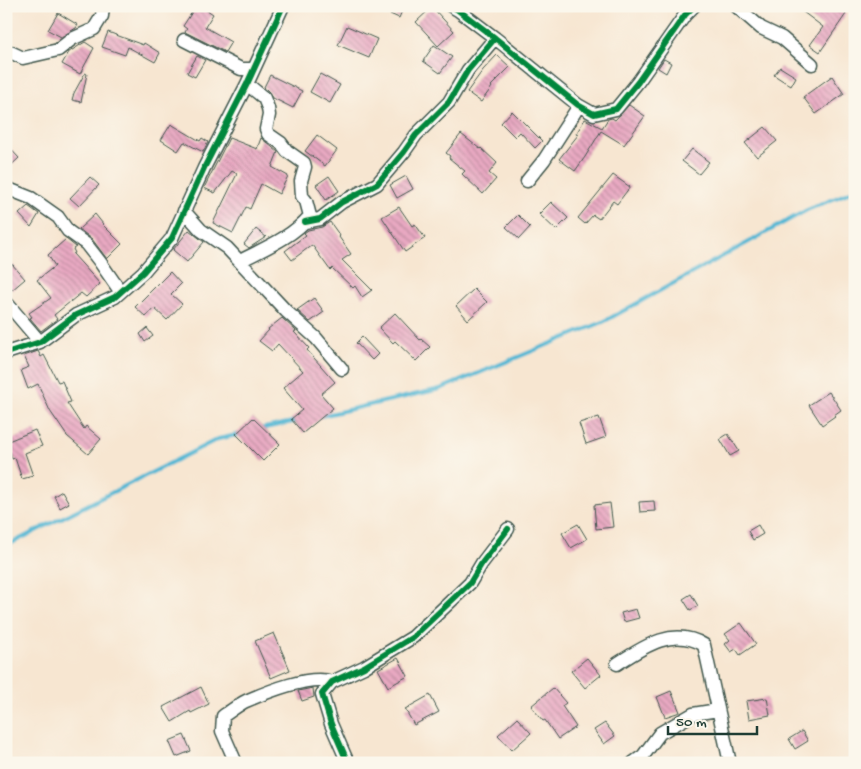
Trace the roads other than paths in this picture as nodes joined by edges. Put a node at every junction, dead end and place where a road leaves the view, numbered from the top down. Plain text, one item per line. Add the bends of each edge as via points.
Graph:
1 (103, 6) edge
2 (283, 6) edge
3 (451, 6) edge
4 (694, 6) edge
5 (736, 6) edge
6 (495, 38) junction
7 (184, 40) dead end
8 (6, 50) edge
9 (812, 64) dead end
10 (253, 69) junction
11 (247, 84) junction
12 (578, 106) junction
13 (527, 181) dead end
14 (6, 188) edge
15 (184, 211) junction
16 (305, 222) junction
17 (240, 261) junction
18 (120, 291) junction
19 (6, 302) edge
20 (40, 342) junction
21 (6, 354) edge
22 (342, 369) dead end
23 (508, 529) dead end
24 (617, 664) dead end
25 (332, 682) junction
26 (718, 710) junction
27 (236, 763) edge
28 (348, 763) edge
29 (633, 763) edge
30 (730, 763) edge

1 - 8 street via 102,16 94,29 58,50 23,58
2 - 10 street
3 - 6 street
4 - 12 street via 616,109 594,114
5 - 9 street
6 - 12 street
6 - 16 street via 468,70 449,102 416,135 376,184 342,202 320,219
7 - 10 street via 241,69
10 - 11 street
11 - 15 street
11 - 16 street via 264,98 269,115 268,134 304,163 302,196 310,216
12 - 13 street
14 - 18 street via 31,198 58,217 68,231 86,244
15 - 17 street via 201,230
15 - 18 street via 172,238 143,272
16 - 17 street via 286,238
17 - 22 street
18 - 20 street via 76,315
19 - 20 street
20 - 21 street
23 - 25 street via 470,583 413,637
24 - 26 street via 645,646 666,638 694,639 704,645
25 - 27 street via 310,679 300,682 244,702 223,716 222,731
25 - 28 street via 322,694
26 - 29 street via 693,714 660,733 643,756
26 - 30 street

